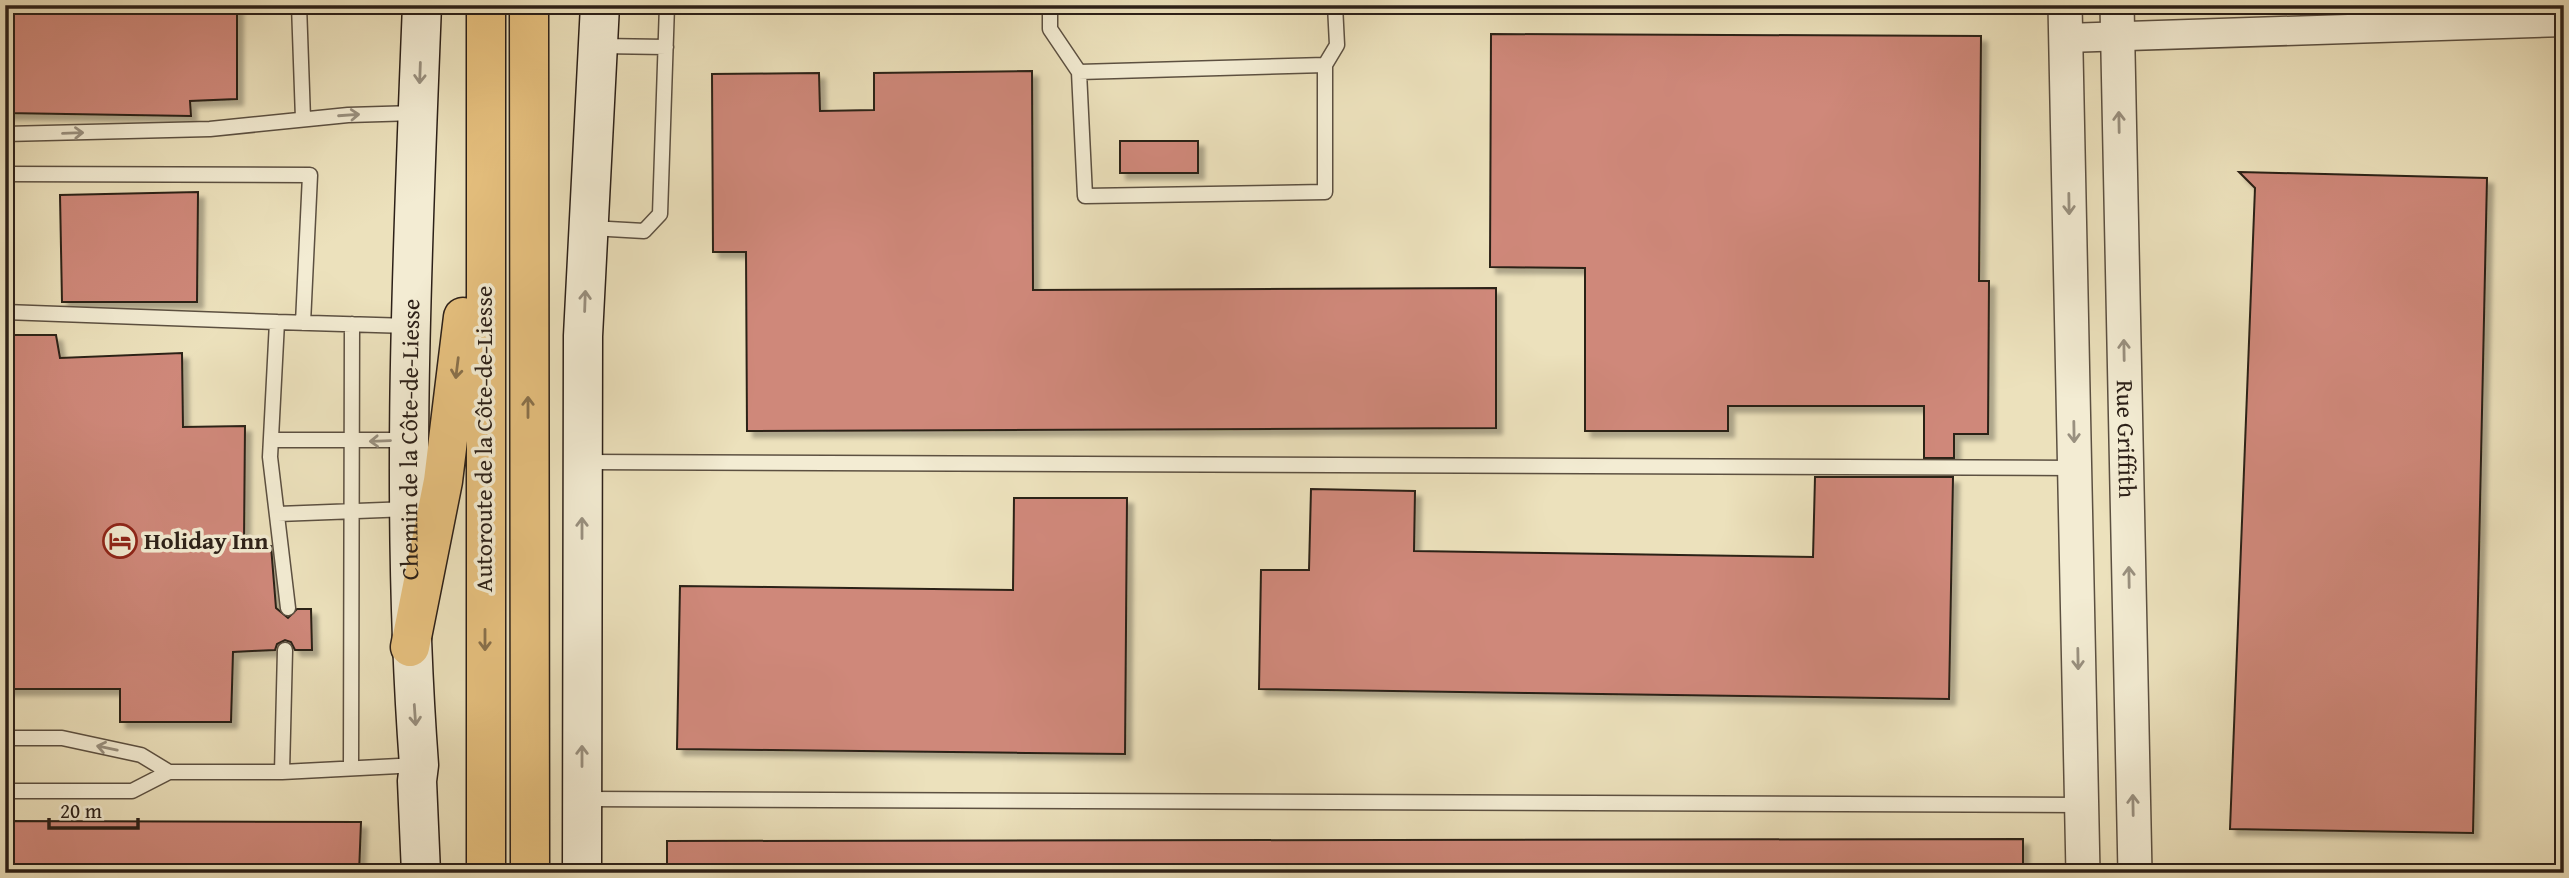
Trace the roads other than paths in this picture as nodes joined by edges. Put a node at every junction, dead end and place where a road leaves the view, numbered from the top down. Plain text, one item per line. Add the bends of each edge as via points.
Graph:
1 (299, 5) edge
2 (422, 5) edge
3 (486, 5) edge
4 (529, 5) edge
5 (547, 5) edge
6 (600, 5) edge
7 (667, 5) edge
8 (1050, 5) edge
9 (1335, 5) edge
10 (2066, 5) edge
11 (2117, 20) edge
12 (2564, 22) edge
13 (2066, 38) junction
14 (598, 46) junction
15 (666, 47) junction
16 (1325, 65) junction
17 (1079, 72) junction
18 (418, 113) junction
19 (303, 119) junction
20 (485, 130) junction
21 (5, 134) edge
22 (528, 169) junction
23 (5, 174) edge
24 (588, 228) junction
25 (5, 312) edge
26 (277, 322) junction
27 (303, 323) junction
28 (352, 324) junction
29 (410, 326) junction
30 (271, 440) junction
31 (409, 440) junction
32 (352, 442) junction
33 (582, 461) junction
34 (2075, 468) junction
35 (410, 509) junction
36 (351, 512) junction
37 (278, 514) junction
38 (288, 608) dead end
39 (410, 647) junction
40 (285, 650) dead end
41 (5, 738) edge
42 (419, 765) junction
43 (351, 767) junction
44 (169, 772) junction
45 (282, 772) junction
46 (5, 791) edge
47 (582, 799) junction
48 (2081, 805) junction
49 (421, 873) edge
50 (486, 873) edge
51 (530, 873) edge
52 (582, 873) edge
53 (2083, 873) edge
54 (2135, 873) edge

1 - 19 lane
2 -> 18 main road, Chemin de la Côte-de-Liesse
3 - 20 highway, Autoroute de la Côte-de-Liesse
4 - 22 highway, Autoroute de la Côte-de-Liesse
5 - 22 highway
6 - 14 main road
7 - 15 lane
8 - 17 lane via 1050,29
9 - 16 lane via 1337,45
10 - 13 street
11 - 12 street
11 - 13 street
54 -> 11 street, Rue Griffith
13 -> 34 street
14 - 15 lane
14 - 24 main road
15 - 24 lane via 660,214 644,231
16 - 17 lane
16 - 17 lane via 1325,192 1086,196
19 -> 18 lane
18 - 29 main road, Chemin de la Côte-de-Liesse
21 -> 19 lane via 210,128
20 -> 39 highway via 443,481
20 -> 50 highway, Autoroute de la Côte-de-Liesse
51 -> 22 highway, Autoroute de la Côte-de-Liesse
23 - 27 lane via 310,175
33 -> 24 main road
25 - 26 lane
26 - 27 lane
26 - 30 lane
27 - 28 lane
28 - 29 lane
28 - 32 lane
29 - 31 main road, Chemin de la Côte-de-Liesse
30 - 32 lane
30 - 37 lane
31 -> 32 lane
31 - 35 main road, Chemin de la Côte-de-Liesse
32 - 36 lane
33 - 34 lane
47 -> 33 main road
34 -> 48 street
35 - 36 lane
35 - 39 main road, Chemin de la Côte-de-Liesse
36 - 37 lane
36 - 43 lane
37 - 38 lane
39 -> 42 main road, Chemin de la Côte-de-Liesse
40 - 45 lane
44 -> 41 lane via 141,755 62,738
42 - 43 lane
42 - 49 main road, Chemin de la Côte-de-Liesse
43 - 45 lane
44 - 45 lane
44 - 46 lane via 132,791
47 - 48 lane
47 - 52 main road
48 - 53 street

